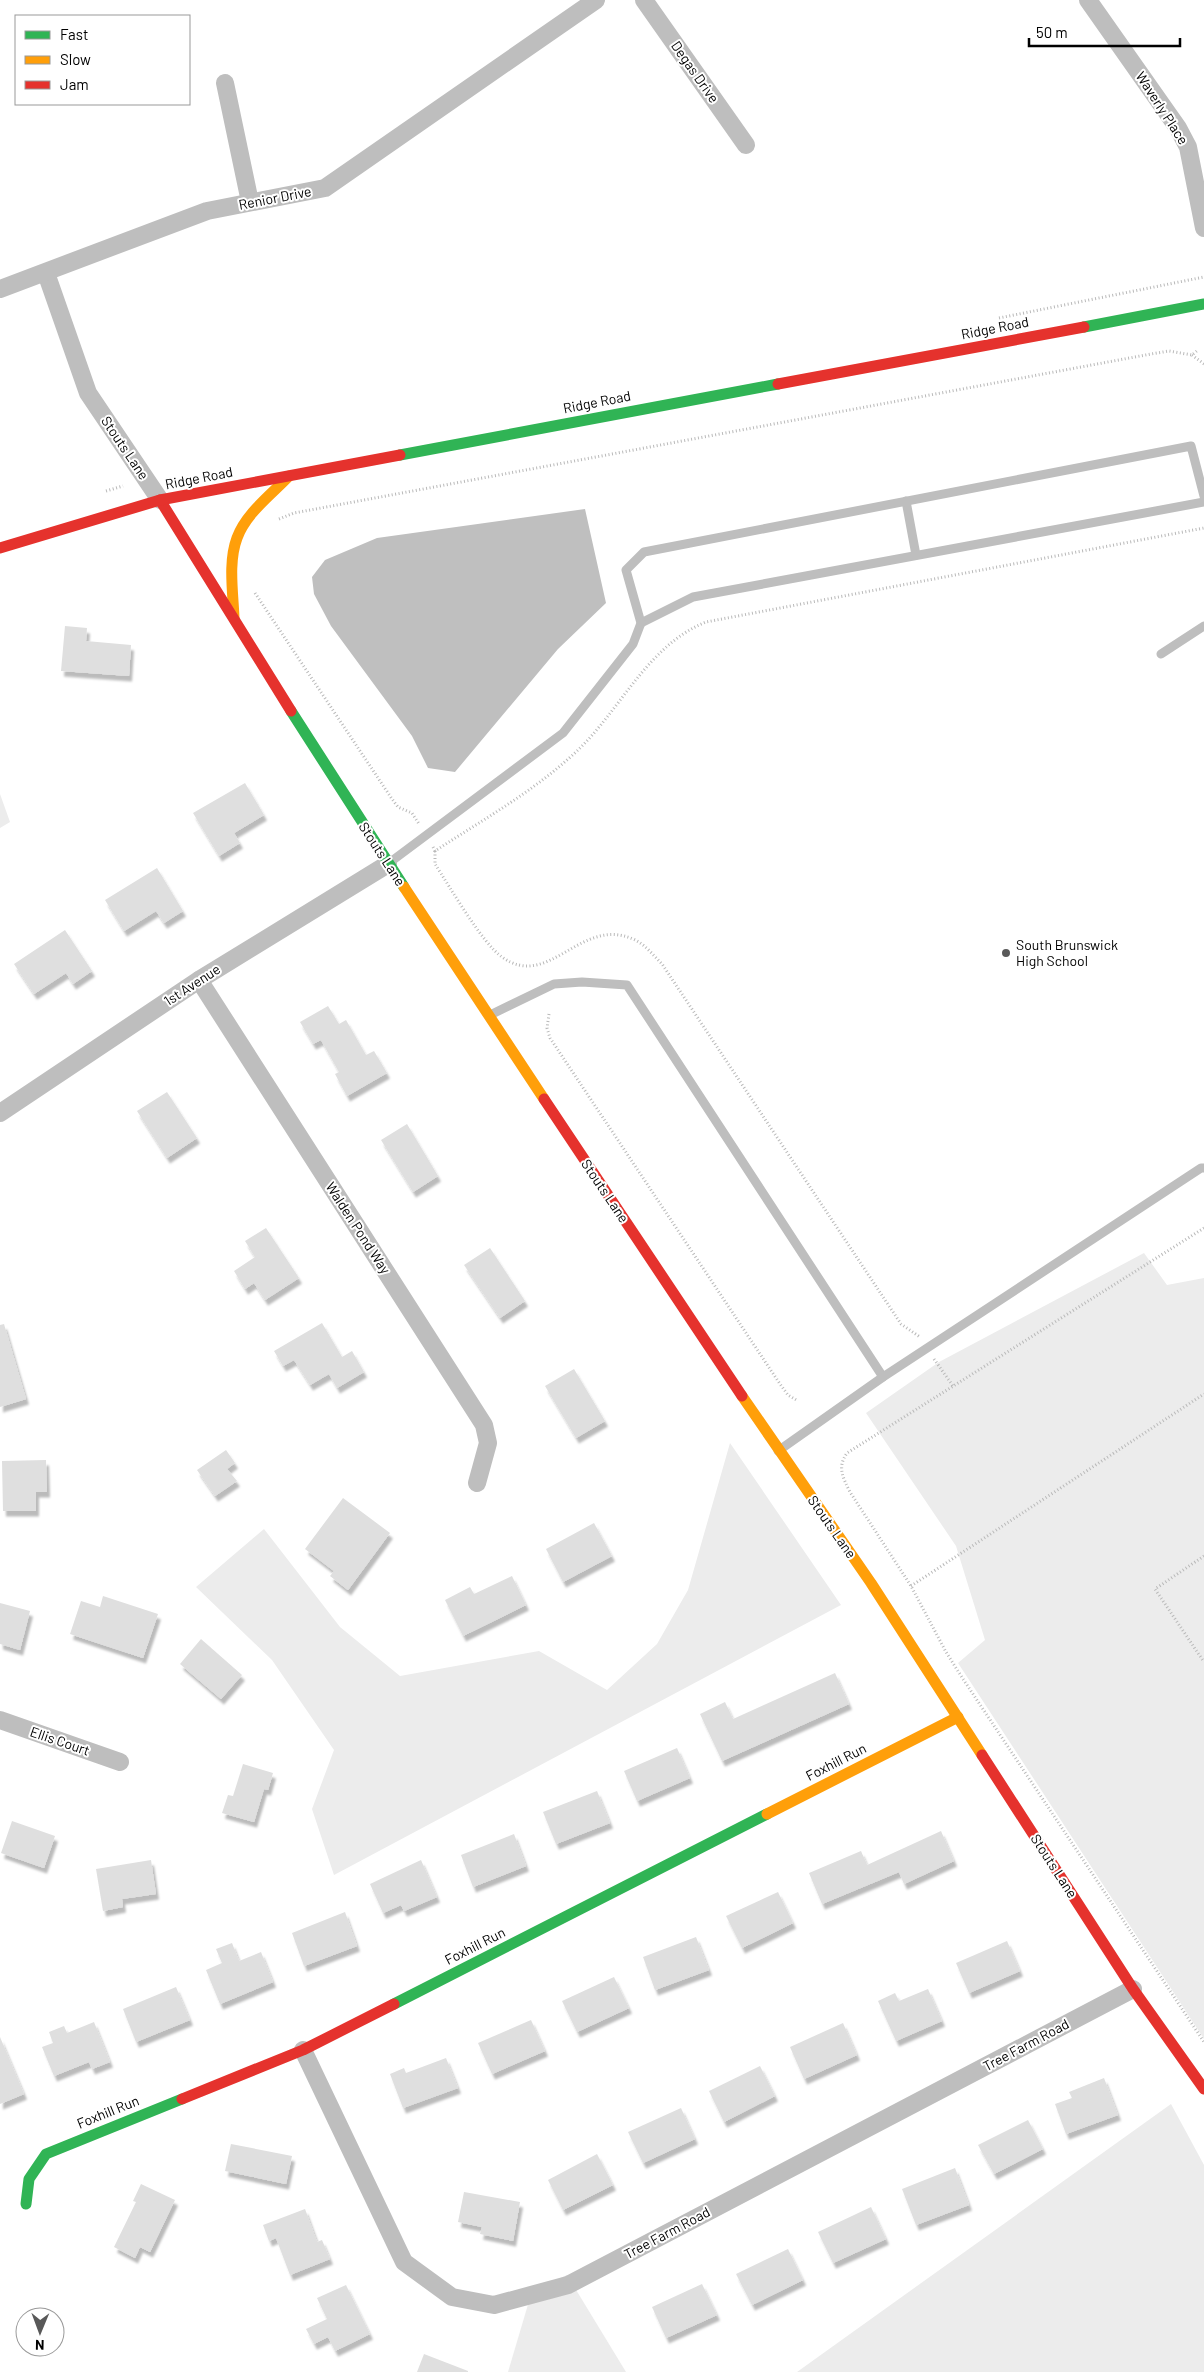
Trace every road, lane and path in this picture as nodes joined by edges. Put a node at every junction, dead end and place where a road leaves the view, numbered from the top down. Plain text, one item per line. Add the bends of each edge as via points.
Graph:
1 (596, 0) edge
2 (644, 0) edge
3 (1088, 0) edge
4 (225, 84) dead end
5 (746, 145) dead end
6 (250, 202) junction
7 (1204, 228) edge
8 (46, 273) junction
9 (0, 289) edge
10 (1204, 304) edge
11 (1198, 350) dead end
12 (1192, 355) junction
13 (1204, 364) edge
14 (289, 476) junction
15 (1204, 496) edge
16 (160, 500) junction
17 (906, 501) junction
18 (1204, 502) edge
19 (276, 520) dead end
20 (1204, 528) edge
21 (0, 548) edge
22 (916, 556) junction
23 (252, 586) dead end
24 (234, 618) junction
25 (642, 624) junction
26 (1204, 626) edge
27 (1161, 654) dead end
28 (426, 836) junction
29 (436, 851) junction
30 (388, 864) junction
31 (199, 980) junction
32 (549, 1014) dead end
33 (489, 1015) junction
34 (0, 1113) edge
35 (1204, 1168) edge
36 (1204, 1228) edge
37 (919, 1335) dead end
38 (883, 1377) junction
39 (1204, 1394) edge
40 (798, 1401) dead end
41 (778, 1451) junction
42 (476, 1483) dead end
43 (1204, 1556) edge
44 (912, 1586) junction
45 (1204, 1662) edge
46 (958, 1717) junction
47 (0, 1720) edge
48 (120, 1762) dead end
49 (1133, 1989) junction
50 (1204, 2042) edge
51 (303, 2050) junction
52 (1204, 2089) edge
53 (26, 2204) dead end

1 - 6 street, Renior Drive via 325,188
2 - 5 street, Degas Drive
3 - 7 street, Waverly Place via 1188,147
4 - 6 street
6 - 8 street, Renior Drive via 207,211
8 - 9 street, Renior Drive
8 - 16 street, Stouts Lane via 88,393
10 - 14 street, Ridge Road
11 - 12 path
12 - 13 path
12 - 19 path via 1169,351 1151,354 294,513
14 - 16 street, Ridge Road
14 - 24 street via 237,537 233,570
15 - 17 lane via 1191,446
16 - 21 street, Ridge Road
16 - 24 street, Stouts Lane
17 - 22 lane
17 - 25 lane via 644,552 626,570
18 - 22 lane
20 - 29 path via 706,622 694,627 646,668 603,725 558,769
22 - 25 lane via 693,597
23 - 28 path via 392,799 398,807 412,813
24 - 30 street, Stouts Lane
25 - 28 lane via 633,644 563,733
26 - 27 lane
28 - 29 path
28 - 30 lane
29 - 37 path via 435,864 493,950 519,966 546,963 586,939 601,935 617,935 646,946 662,964 901,1324
30 - 31 street, 1st Avenue
30 - 33 street, Stouts Lane
31 - 34 street, 1st Avenue
31 - 42 street, Walden Pond Way via 484,1425 488,1443
32 - 40 path via 547,1028 550,1038 780,1384 788,1395
33 - 38 lane via 554,984 627,985
33 - 41 street, Stouts Lane
35 - 38 lane
36 - 44 path via 847,1453 840,1467 844,1480
38 - 41 lane
39 - 44 path
41 - 46 street, Stouts Lane via 871,1582
43 - 45 path via 1155,1588
44 - 50 path via 963,1680
46 - 49 street, Stouts Lane
46 - 51 street, Foxhill Run
47 - 48 street, Ellis Court
49 - 51 street, Tree Farm Road via 568,2285 494,2305 452,2297 404,2262
49 - 52 street, Stouts Lane
51 - 53 street, Foxhill Run via 46,2154 29,2180

